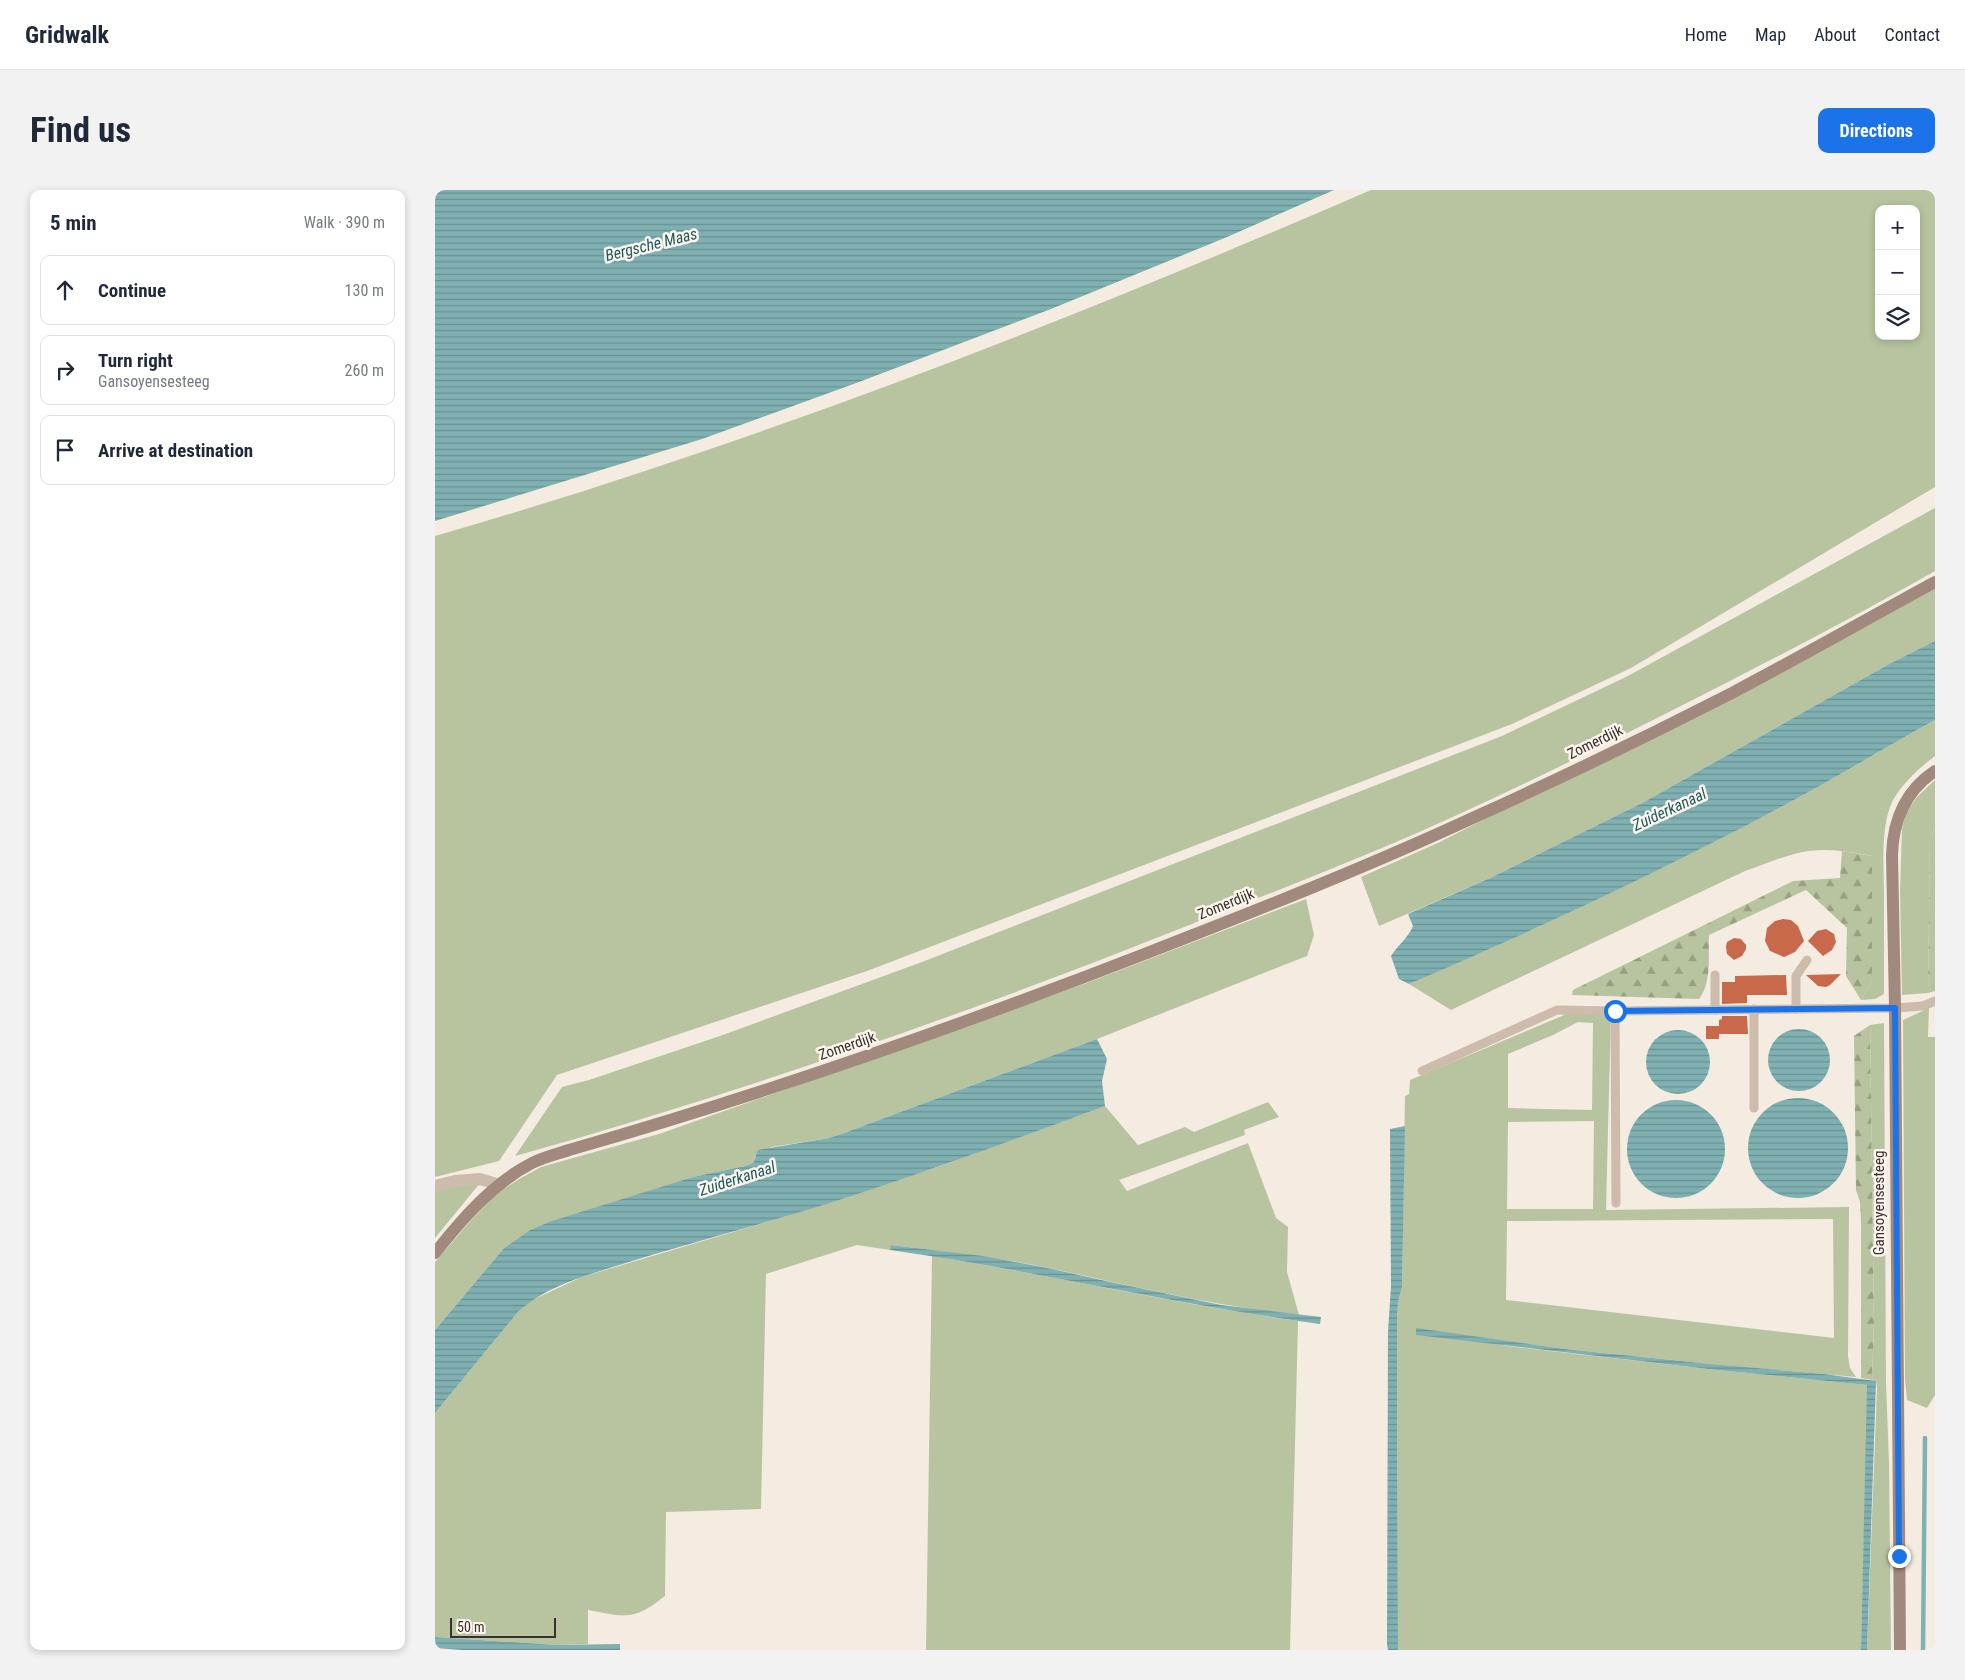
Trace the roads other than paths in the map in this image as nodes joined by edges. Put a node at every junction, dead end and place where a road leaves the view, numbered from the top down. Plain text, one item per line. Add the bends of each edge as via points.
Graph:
1 (1935, 582) edge
2 (1935, 771) edge
3 (1807, 960) dead end
4 (1715, 975) dead end
5 (1935, 1001) edge
6 (1895, 1008) junction
7 (1754, 1009) junction
8 (1796, 1009) junction
9 (1715, 1010) junction
10 (1615, 1011) junction
11 (1422, 1071) dead end
12 (1754, 1108) dead end
13 (500, 1185) junction
14 (435, 1186) edge
15 (1616, 1203) dead end
16 (435, 1252) edge
17 (1899, 1650) edge

1 - 13 street, Zomerdijk via 1732,693 1403,849 1001,1009 811,1075 569,1150 533,1163
2 - 6 street, Gansoyensesteeg via 1910,793 1898,814 1892,837
3 - 8 lane via 1796,976
4 - 9 lane
5 - 6 lane via 1923,1006
6 - 8 lane
6 - 17 street, Gansoyensesteeg
7 - 8 lane
7 - 9 lane
7 - 12 lane
9 - 10 lane
10 - 11 lane via 1557,1010
10 - 15 lane
13 - 14 street via 480,1179
13 - 16 street, Zomerdijk

